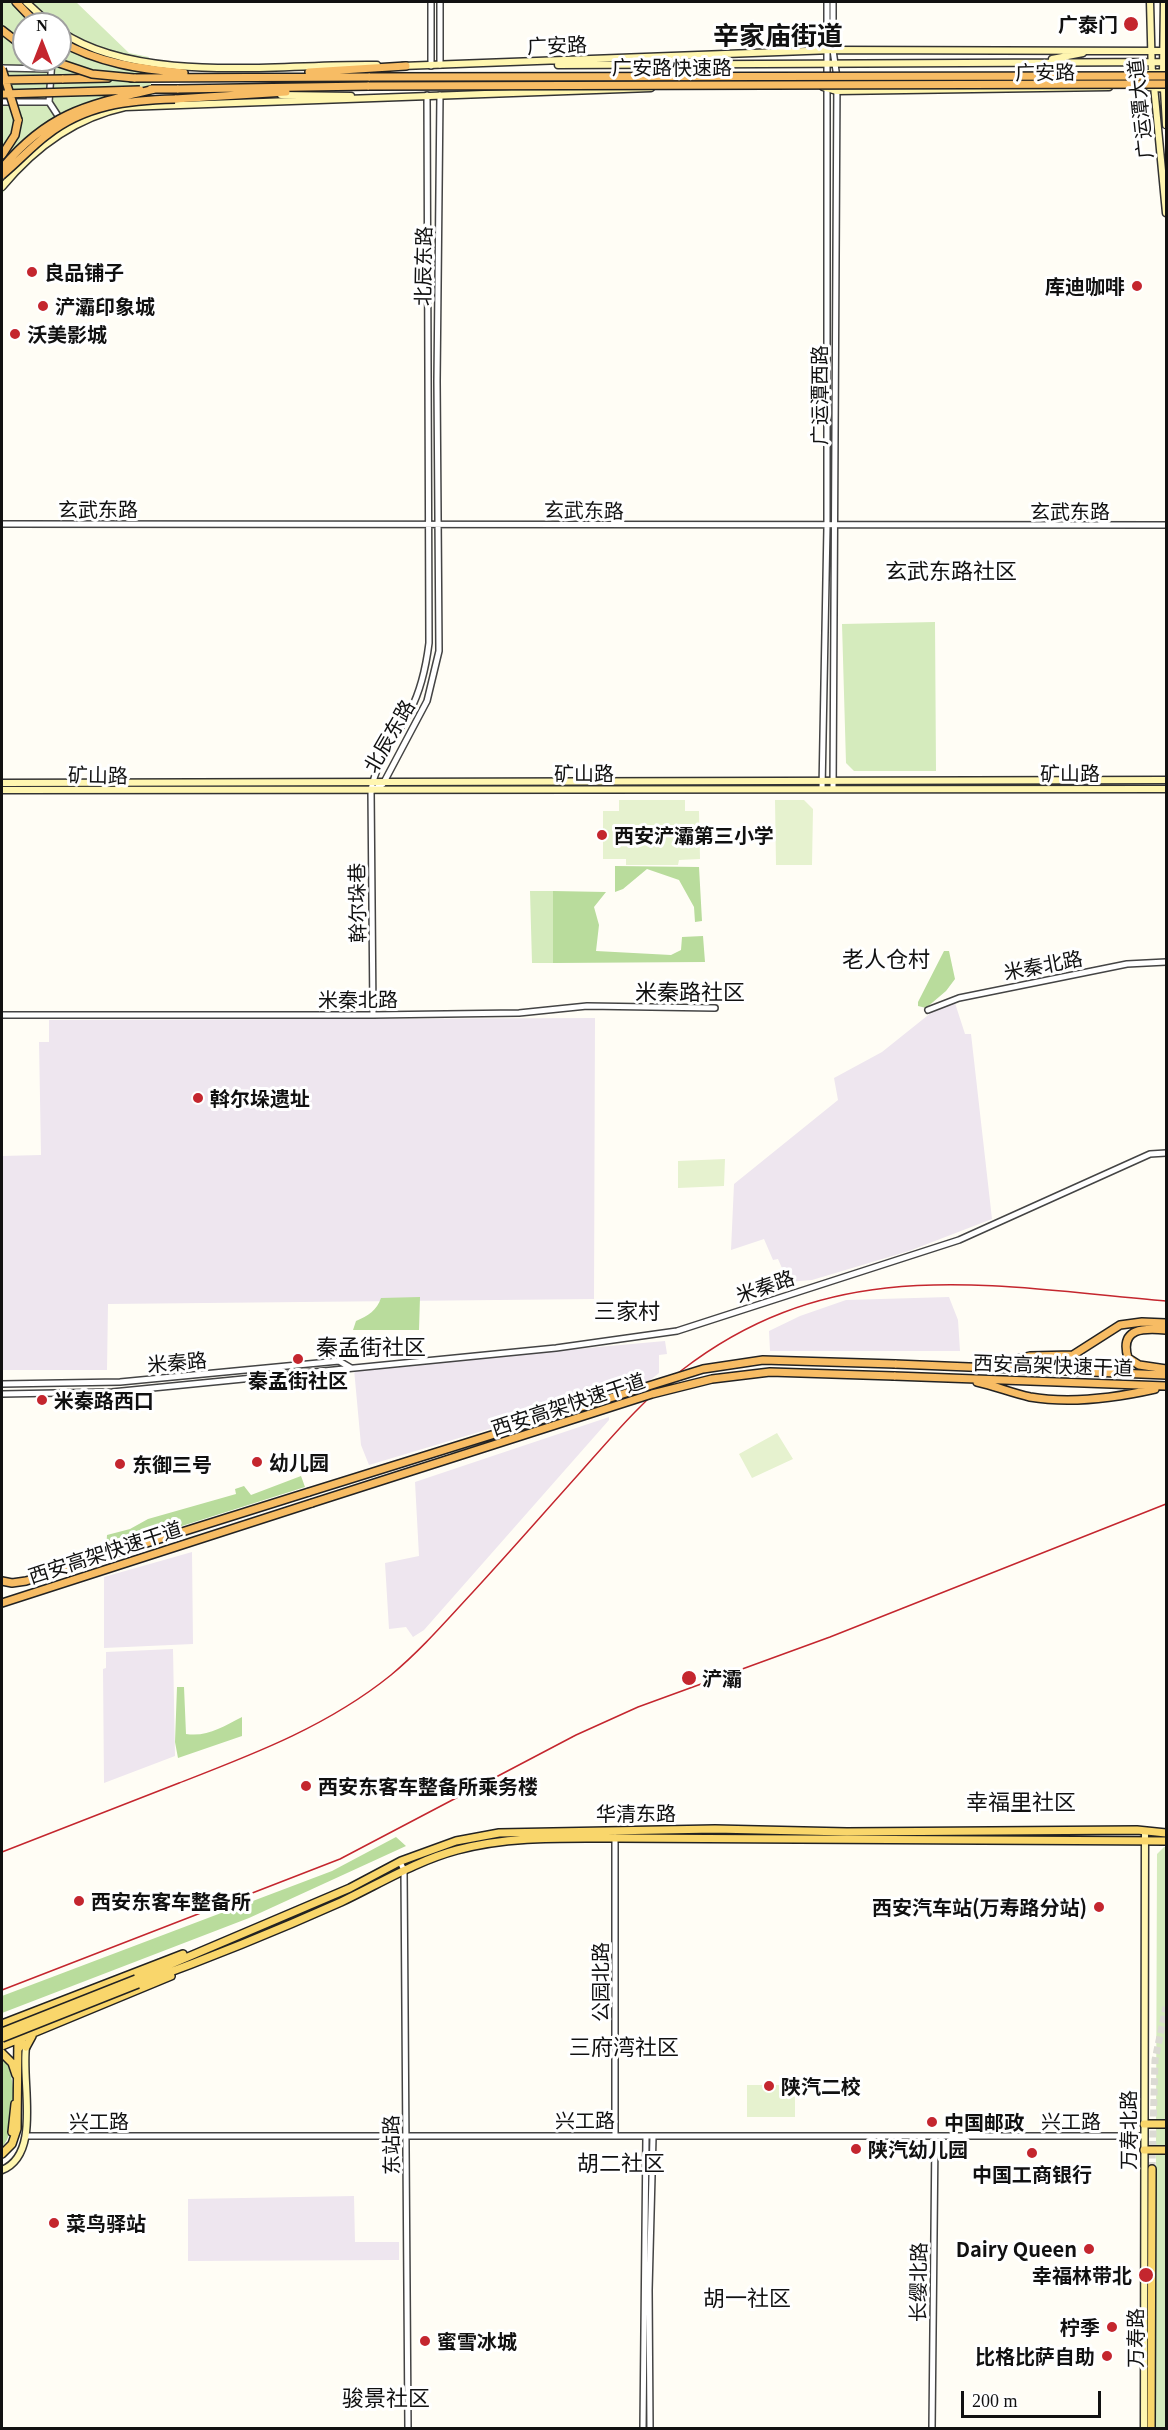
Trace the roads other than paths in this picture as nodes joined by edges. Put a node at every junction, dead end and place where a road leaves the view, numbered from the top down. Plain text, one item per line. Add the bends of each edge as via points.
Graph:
1 (431, 2) edge
2 (440, 2) edge
3 (827, 2) edge
4 (833, 2) edge
5 (1150, 2) edge
6 (1164, 2) edge
7 (72, 40) edge
8 (72, 46) edge
9 (830, 50) junction
10 (1095, 50) junction
11 (1150, 50) junction
12 (1165, 51) edge
13 (830, 62) junction
14 (1040, 62) junction
15 (1151, 62) junction
16 (1165, 62) edge
17 (506, 63) junction
18 (406, 66) junction
19 (431, 66) junction
20 (440, 66) junction
21 (72, 67) edge
22 (2, 69) edge
23 (50, 72) edge
24 (1151, 73) junction
25 (1165, 73) edge
26 (177, 75) junction
27 (274, 76) junction
28 (134, 78) junction
29 (828, 78) junction
30 (837, 78) junction
31 (2, 80) edge
32 (332, 87) junction
33 (828, 87) junction
34 (1155, 87) junction
35 (1166, 87) edge
36 (155, 89) junction
37 (837, 91) junction
38 (549, 93) junction
39 (2, 94) edge
40 (427, 95) junction
41 (440, 95) junction
42 (238, 97) junction
43 (364, 97) junction
44 (2, 102) edge
45 (49, 102) junction
46 (1167, 126) edge
47 (66, 128) junction
48 (2, 155) edge
49 (2, 168) edge
50 (2, 175) edge
51 (2, 187) edge
52 (1167, 213) edge
53 (428, 523) junction
54 (439, 523) junction
55 (2, 524) edge
56 (1167, 525) edge
57 (831, 527) junction
58 (1167, 780) edge
59 (2, 783) edge
60 (383, 784) junction
61 (822, 786) junction
62 (833, 786) junction
63 (372, 787) junction
64 (1166, 789) edge
65 (2, 790) edge
66 (1167, 962) edge
67 (715, 1008) dead end
68 (928, 1010) dead end
69 (2, 1015) edge
70 (373, 1015) junction
71 (1167, 1153) edge
72 (1167, 1323) edge
73 (1167, 1330) edge
74 (303, 1365) junction
75 (981, 1367) junction
76 (352, 1368) junction
77 (1167, 1369) edge
78 (303, 1373) junction
79 (1167, 1375) edge
80 (960, 1378) junction
81 (2, 1384) edge
82 (1166, 1386) edge
83 (2, 1394) edge
84 (2, 1581) edge
85 (2, 1603) edge
86 (1145, 1831) junction
87 (1167, 1833) edge
88 (615, 1834) junction
89 (1145, 1840) junction
90 (1167, 1841) edge
91 (400, 1862) junction
92 (404, 1870) junction
93 (214, 1944) junction
94 (203, 1961) junction
95 (137, 1982) junction
96 (21, 2016) junction
97 (13, 2019) junction
98 (2, 2024) edge
99 (2, 2032) edge
100 (2, 2038) edge
101 (19, 2039) junction
102 (25, 2044) junction
103 (2, 2046) edge
104 (2, 2053) edge
105 (16, 2077) junction
106 (1144, 2124) junction
107 (1167, 2124) edge
108 (406, 2135) junction
109 (615, 2135) junction
110 (26, 2136) junction
111 (935, 2136) junction
112 (1144, 2136) junction
113 (649, 2137) junction
114 (1144, 2150) junction
115 (1167, 2150) edge
116 (2, 2152) edge
117 (1152, 2169) tunnel mouth
118 (2, 2170) edge
119 (1144, 2373) junction
120 (1152, 2398) junction
121 (408, 2428) edge
122 (643, 2428) edge
123 (650, 2428) edge
124 (932, 2428) edge
125 (1144, 2428) edge
126 (1151, 2428) edge

1 - 19 street
2 - 20 street
3 - 9 street, 广运潭西路
4 - 9 street, 广运潭西路
5 - 11 main road, 广运潭大道
6 - 12 main road, 广运潭大道
7 - 18 main road, 广安路 via 104,53 158,64
8 - 26 highway via 106,60
9 - 10 main road, 广安路
9 - 13 street, 广运潭西路
9 - 17 main road, 广安路
10 - 11 main road, 广安路
10 - 14 main road
11 - 12 main road, 广安路
11 - 15 main road, 广运潭大道
12 - 16 main road, 广运潭大道
13 - 14 main road
13 - 17 main road
13 - 29 street, 广运潭西路
13 - 30 street, 广运潭西路
14 - 15 main road
15 - 16 main road
15 - 24 main road, 广运潭大道
16 - 25 main road, 广运潭大道
17 - 20 main road, 广安路
18 - 19 main road, 广安路
18 - 27 highway
19 - 20 main road, 广安路
21 - 28 highway, bridge via 92,74
22 - 48 highway, bridge via 18,120 15,135
23 - 45 street
24 - 25 main road
24 - 30 main road
24 - 34 main road, 广运潭大道
25 - 27 highway, 广安路快速路, bridge
25 - 35 main road, 广运潭大道
26 - 27 highway, 广安路快速路
26 - 28 highway
28 - 31 highway, bridge
29 - 30 main road
29 - 33 street, 广运潭西路
29 - 38 main road via 671,79
30 - 37 street, 广运潭西路
32 - 35 highway, 广安路快速路, bridge
32 - 36 highway, 广安路快速路, bridge
32 - 42 highway
33 - 37 main road, 广安路
33 - 38 main road, 广安路
33 - 57 street, 广运潭西路
34 - 35 main road, 广安路
34 - 37 main road, 广安路
34 - 52 main road, 广运潭大道
35 - 46 main road, 广运潭大道
36 - 39 highway, bridge
36 - 49 highway, bridge via 71,113 41,128 20,145
37 - 57 street, 广运潭西路
38 - 41 main road, 广安路
40 - 41 main road, 广安路
40 - 43 main road, 广安路
40 - 53 street, 北辰东路
41 - 54 street, 北辰东路
42 - 43 main road
42 - 50 highway, bridge via 120,103 86,112 47,135
43 - 47 main road, 广安路 via 341,101 124,107 100,112
44 - 45 street
45 - 47 street
47 - 51 main road, 广安路 via 34,153
53 - 54 street, 玄武东路
53 - 55 street, 玄武东路
53 - 63 street, 北辰东路 via 429,644 424,674
54 - 57 street, 玄武东路
54 - 60 street, 北辰东路 via 435,675 427,701
56 - 57 street, 玄武东路
57 - 61 street, 广运潭西路
57 - 62 street, 广运潭西路
58 - 62 main road, 矿山路
59 - 63 main road, 矿山路
60 - 61 main road, 矿山路
60 - 63 main road, 矿山路
61 - 62 main road, 矿山路
61 - 63 main road, 矿山路
62 - 64 main road, 矿山路
63 - 65 main road, 矿山路
63 - 70 street, 幹尔垛巷
66 - 68 street, 米秦北路 via 1127,964 959,998
67 - 70 street, 米秦北路 via 587,1006 519,1013
69 - 70 street, 米秦北路
71 - 76 street, 米秦路 via 1150,1154 959,1240 679,1330 556,1348
72 - 75 highway via 1120,1325 1073,1355 1030,1356
73 - 77 highway via 1142,1329 1130,1336 1126,1347 1128,1358 1144,1366
74 - 76 street, 米秦路 via 339,1361
74 - 78 street
74 - 81 street, 米秦路 via 104,1383
75 - 79 highway, 西安高架快速干道
75 - 84 highway, 西安高架快速干道, bridge via 781,1360 703,1369 26,1581
76 - 78 street, 米秦路
78 - 83 street, 米秦路 via 112,1392
80 - 82 highway, 西安高架快速干道
80 - 82 highway via 1031,1397 1050,1398 1099,1399
80 - 85 highway, 西安高架快速干道, bridge via 770,1372 712,1379 652,1394
86 - 87 main road, 华清东路
86 - 88 main road, 华清东路 via 847,1832 715,1828
86 - 89 main road, 万寿北路
88 - 89 main road, 华清东路
88 - 91 main road, 华清东路 via 514,1831 447,1844
88 - 92 main road, 华清东路 via 524,1838 476,1845
88 - 109 street, 公园北路
89 - 90 main road, 华清东路
89 - 106 main road, 万寿北路
91 - 92 street, 东站路
91 - 93 main road, 华清东路 via 340,1892
92 - 94 main road, 华清东路 via 343,1901
92 - 108 street, 东站路
93 - 95 main road, 华清东路
93 - 96 main road
94 - 95 main road, 华清东路
94 - 102 main road via 41,2031
95 - 99 main road, bridge
95 - 100 main road, bridge
96 - 97 main road
96 - 102 main road
97 - 98 main road
97 - 101 main road
101 - 102 main road
101 - 103 main road
102 - 105 main road
102 - 110 main road
104 - 105 main road via 12,2063
105 - 116 main road via 16,2132
106 - 107 main road
106 - 112 main road, 万寿北路
108 - 109 street, 兴工路
108 - 110 street, 兴工路
108 - 121 street, 东站路
109 - 113 street, 兴工路
110 - 118 main road via 21,2154
111 - 112 street, 兴工路
111 - 113 street, 兴工路
111 - 124 street, 长缨北路
112 - 114 main road, 万寿北路
113 - 122 street
113 - 123 street
114 - 115 main road
114 - 119 main road, 万寿北路
117 - 120 main road, 万寿路
119 - 120 main road
119 - 125 main road, 万寿北路
120 - 126 main road, 万寿路

